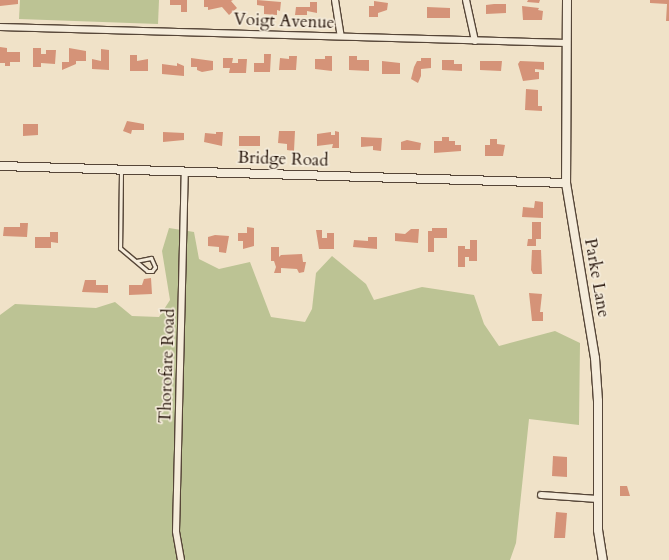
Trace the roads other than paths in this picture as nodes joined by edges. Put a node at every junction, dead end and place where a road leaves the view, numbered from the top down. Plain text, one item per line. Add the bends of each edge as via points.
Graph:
1 (335, 0) edge
2 (466, 0) edge
3 (566, 0) edge
4 (0, 27) edge
5 (341, 36) junction
6 (475, 40) junction
7 (567, 43) junction
8 (0, 166) edge
9 (121, 169) junction
10 (185, 172) junction
11 (566, 183) junction
12 (136, 261) junction
13 (541, 495) dead end
14 (598, 499) junction
15 (181, 560) edge
16 (603, 560) edge

1 - 5 street
2 - 6 street
3 - 7 main road, Parke Lane
4 - 5 street, Voigt Avenue
5 - 6 street, Voigt Avenue
6 - 7 street, Voigt Avenue
7 - 11 main road, Parke Lane
8 - 9 main road, Bridge Road
9 - 10 main road, Bridge Road
9 - 12 lane via 120,248
10 - 11 main road, Bridge Road
10 - 15 street, Thorofare Road via 176,531
11 - 14 main road, Parke Lane via 596,358
12 - 12 lane via 147,271 152,271 155,267 151,258
13 - 14 street
14 - 16 main road, Parke Lane via 599,541

